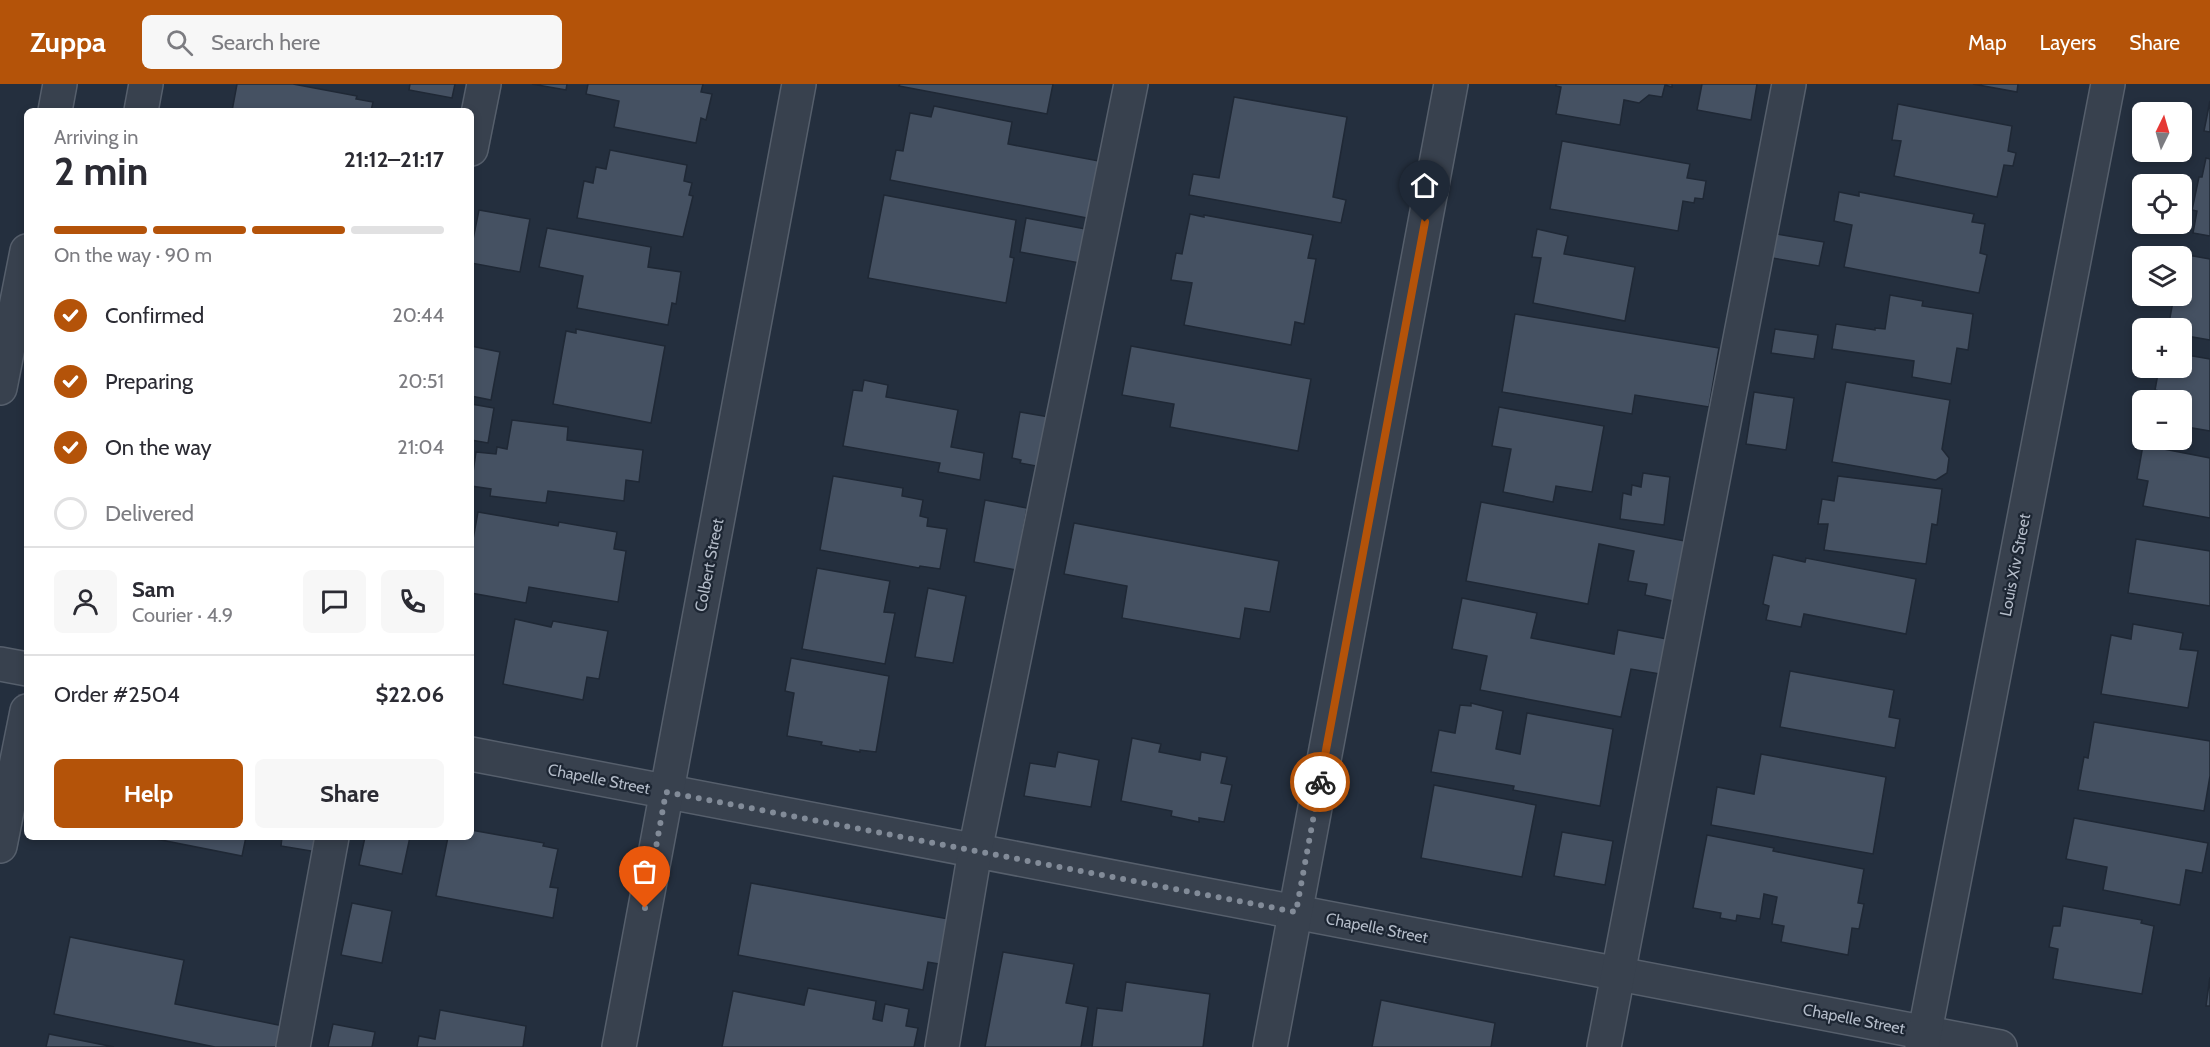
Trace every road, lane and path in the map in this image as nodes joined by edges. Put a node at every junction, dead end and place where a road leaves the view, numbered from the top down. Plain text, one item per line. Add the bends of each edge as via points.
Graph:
1 (60, 84) edge
2 (146, 84) edge
3 (484, 84) edge
4 (800, 84) edge
5 (1131, 84) edge
6 (1451, 84) edge
7 (1789, 84) edge
8 (2108, 84) edge
9 (56, 108) edge
10 (142, 108) edge
11 (474, 134) edge
12 (24, 266) edge
13 (0, 388) edge
14 (0, 664) edge
15 (24, 668) edge
16 (24, 726) edge
17 (474, 755) edge
18 (666, 792) junction
19 (331, 840) edge
20 (0, 846) edge
21 (975, 850) junction
22 (1296, 912) junction
23 (1618, 974) junction
24 (1923, 1040) edge
25 (293, 1047) edge
26 (619, 1047) edge
27 (942, 1047) edge
28 (1270, 1047) edge
29 (1604, 1047) edge
30 (2000, 1047) edge

1 - 9 street
2 - 10 street
3 - 11 street
4 - 18 street, Colbert Street
5 - 21 street
6 - 22 street
7 - 23 street
8 - 24 street, Louis Xiv Street
12 - 13 street
14 - 15 street
16 - 20 street
17 - 18 street, Chapelle Street
18 - 21 street, Chapelle Street
18 - 26 street, Colbert Street
19 - 25 street
21 - 22 street, Chapelle Street
21 - 27 street
22 - 23 street, Chapelle Street
22 - 28 street
23 - 24 street, Chapelle Street
23 - 29 street
24 - 30 street, Chapelle Street

